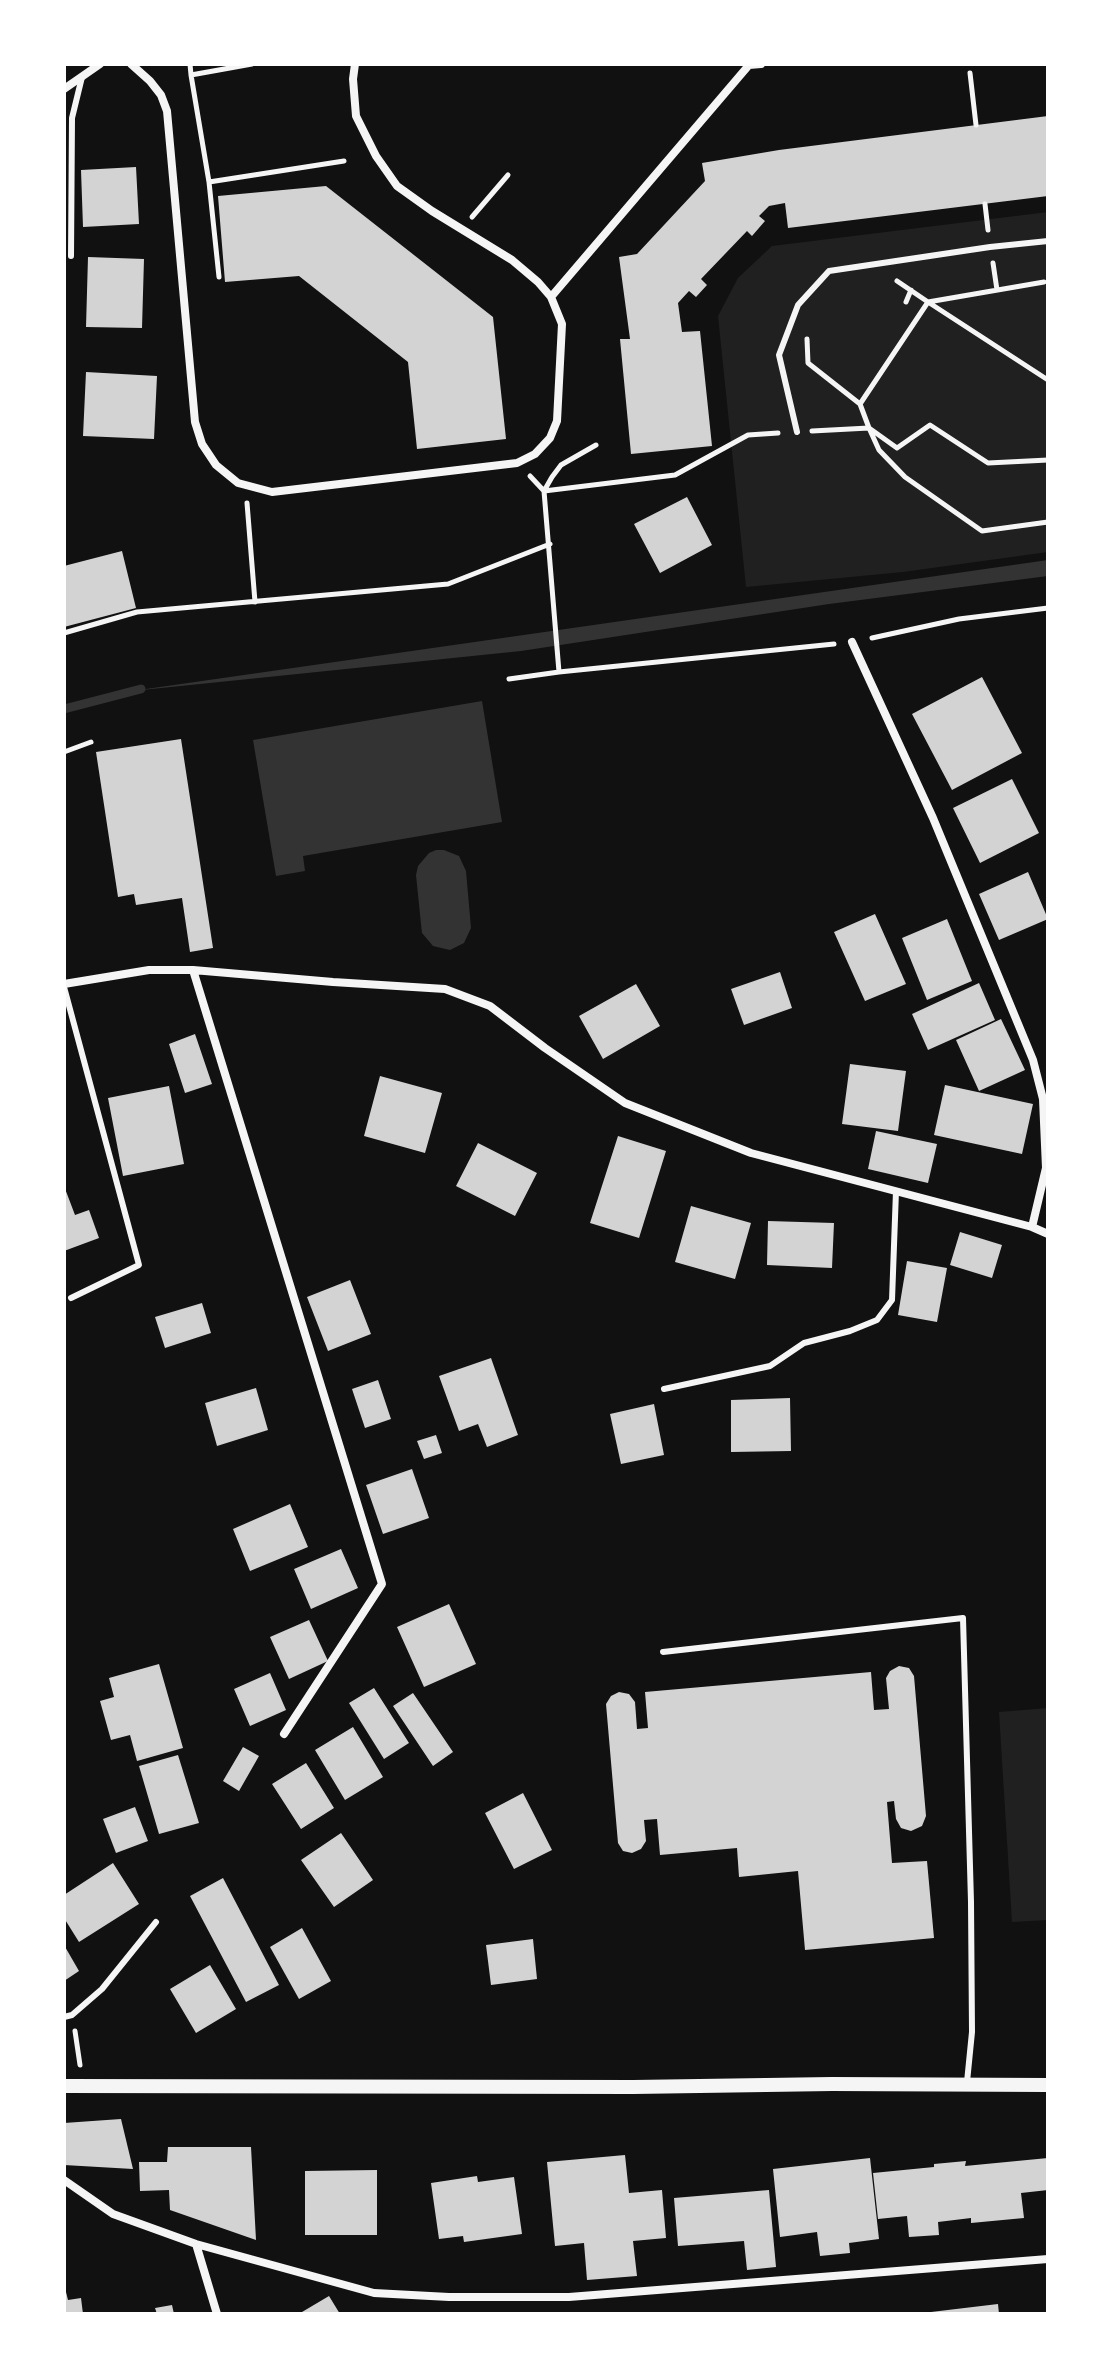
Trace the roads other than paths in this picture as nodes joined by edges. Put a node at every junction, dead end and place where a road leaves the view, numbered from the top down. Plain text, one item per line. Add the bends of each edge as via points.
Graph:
1 (100, 64) edge
2 (131, 64) edge
3 (355, 64) edge
4 (761, 64) edge
5 (748, 65) edge
6 (82, 77) junction
7 (64, 89) edge
8 (1048, 241) edge
9 (71, 256) dead end
10 (551, 297) junction
11 (797, 432) road end
12 (852, 642) road end
13 (193, 970) junction
14 (64, 986) edge
15 (896, 1191) junction
16 (1032, 1227) junction
17 (1048, 1234) edge
18 (71, 1298) dead end
19 (664, 1389) dead end
20 (663, 1652) dead end
21 (284, 1734) dead end
22 (156, 1922) dead end
23 (68, 2016) edge
24 (1048, 2085) edge
25 (64, 2086) edge
26 (967, 2086) junction
27 (64, 2180) edge
28 (196, 2244) junction
29 (1048, 2259) edge
30 (217, 2314) edge

1 - 6 street
2 - 10 street via 161,95 167,111 195,422 216,465 238,483 272,492 517,463 535,454 557,421 562,324
3 - 10 street via 356,116 397,186 512,260
4 - 5 street
5 - 10 street
6 - 7 street
6 - 9 lane via 72,118
8 - 11 lane via 829,271 798,305 779,355
12 - 16 street via 933,818 1033,1060 1043,1099 1046,1168
13 - 14 street via 149,970
13 - 15 street via 445,989 490,1006 625,1103 751,1153
13 - 21 street via 382,1584
14 - 18 lane via 139,1265
15 - 16 street
15 - 19 lane via 892,1300 877,1320 804,1343 770,1366
16 - 17 street
20 - 26 lane via 963,1618 972,2017
22 - 23 lane via 102,1989
24 - 26 street
25 - 26 street
27 - 28 street via 113,2214
28 - 29 street via 374,2293 449,2297 569,2297
28 - 30 street

